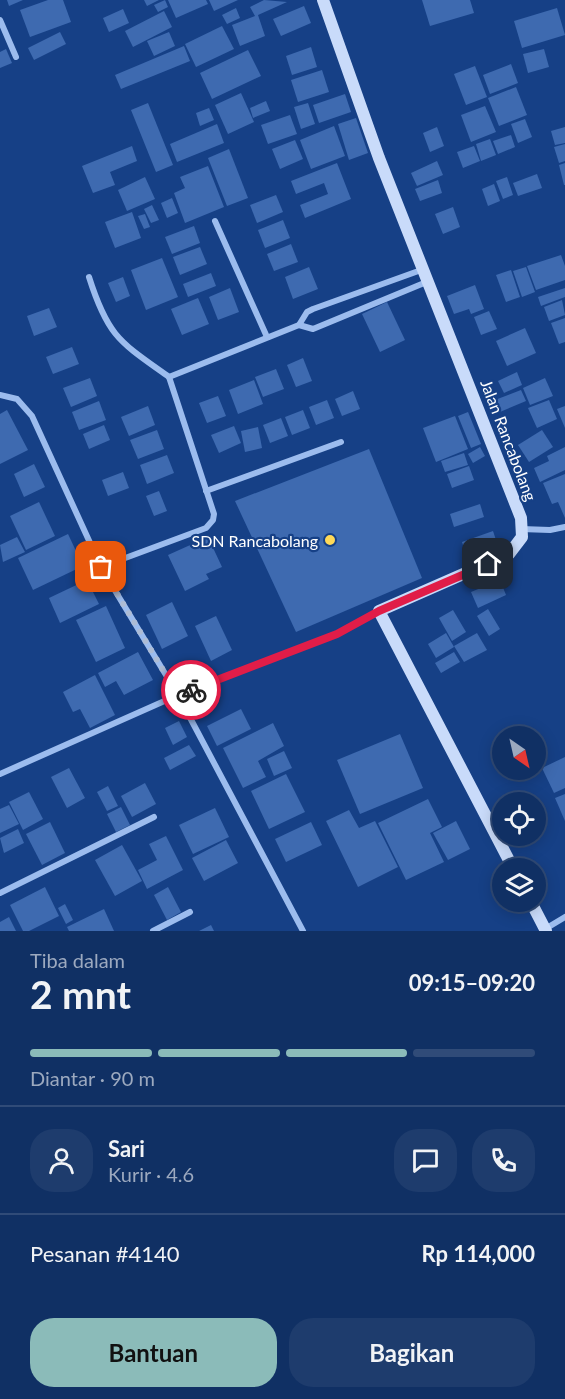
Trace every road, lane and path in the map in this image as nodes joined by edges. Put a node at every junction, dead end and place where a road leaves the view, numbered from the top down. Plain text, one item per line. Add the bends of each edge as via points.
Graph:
1 (323, 0) edge
2 (0, 20) edge
3 (16, 57) dead end
4 (214, 221) dead end
5 (424, 269) junction
6 (89, 277) dead end
7 (429, 281) junction
8 (299, 325) junction
9 (267, 337) junction
10 (169, 377) junction
11 (0, 394) edge
12 (341, 442) dead end
13 (206, 491) junction
14 (565, 527) edge
15 (521, 529) junction
16 (101, 567) junction
17 (379, 611) junction
18 (178, 695) junction
19 (0, 774) edge
20 (154, 817) dead end
21 (508, 858) edge
22 (0, 894) edge
23 (190, 912) dead end
24 (536, 912) edge
25 (565, 917) edge
26 (546, 930) edge
27 (153, 931) edge
28 (303, 931) edge

1 - 5 street, Jalan Rancabolang via 379,158
2 - 3 street
4 - 9 street
5 - 7 street, Jalan Rancabolang
5 - 8 street via 307,312
6 - 10 street via 100,313 123,345
7 - 8 street via 313,329
7 - 15 street, Jalan Rancabolang via 521,518
8 - 9 street
9 - 10 street
10 - 13 street
11 - 16 street via 17,399 32,416
12 - 13 street
13 - 16 street via 214,514 206,528
14 - 15 street
15 - 17 street via 522,537 509,554
16 - 18 street
17 - 18 street via 337,634
17 - 21 street
18 - 19 street
18 - 28 street
20 - 22 street
23 - 27 street
24 - 26 street
25 - 26 street

